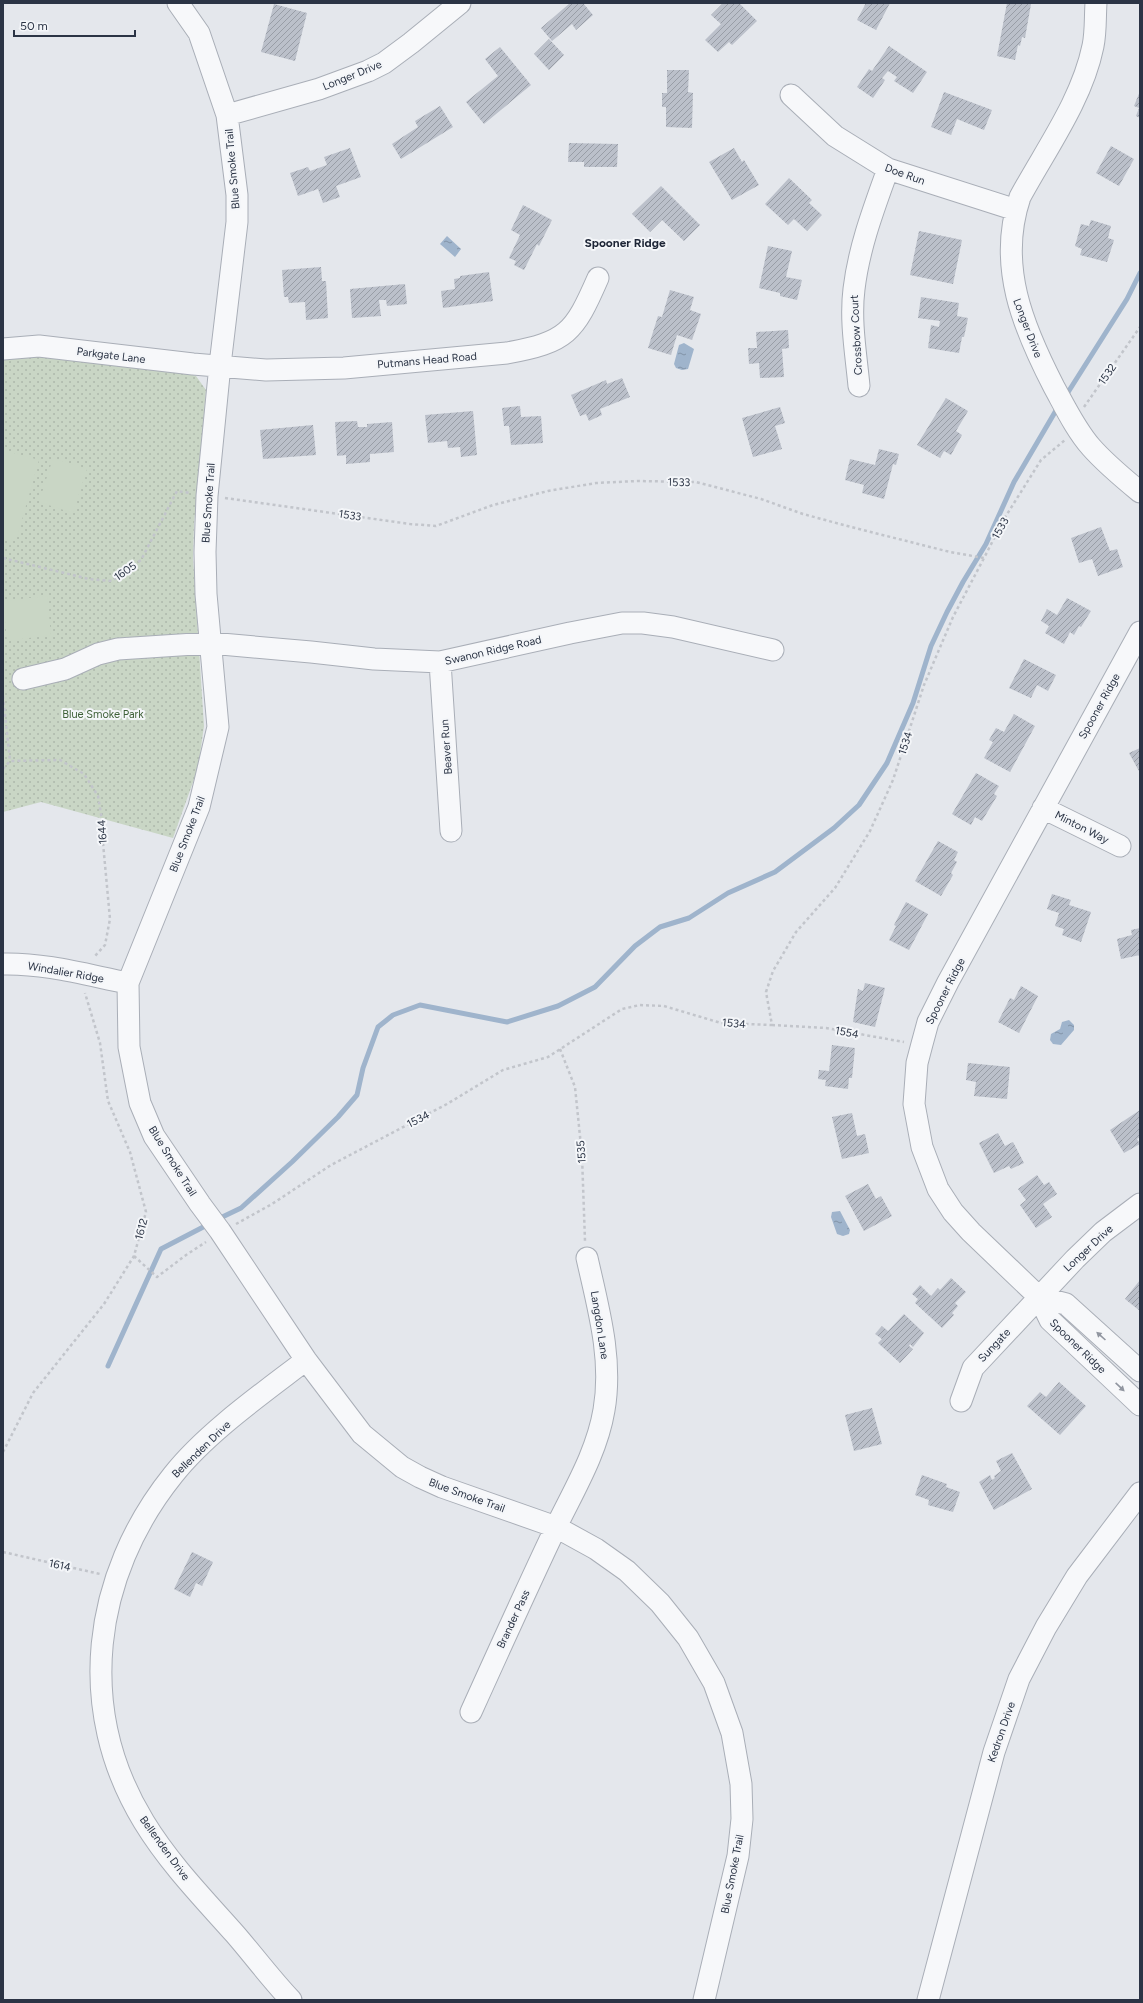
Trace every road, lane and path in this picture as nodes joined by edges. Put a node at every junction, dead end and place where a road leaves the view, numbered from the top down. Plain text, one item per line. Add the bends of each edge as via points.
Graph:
1 (178, 3) edge
2 (460, 3) edge
3 (1096, 3) edge
4 (790, 95) dead end
5 (227, 115) junction
6 (888, 169) junction
7 (1016, 210) junction
8 (598, 278) dead end
9 (1140, 327) edge
10 (3, 349) edge
11 (220, 365) junction
12 (859, 386) dead end
13 (1074, 422) junction
14 (1140, 492) edge
15 (208, 496) junction
16 (3, 558) edge
17 (984, 558) junction
18 (1140, 632) edge
19 (210, 643) junction
20 (773, 650) dead end
21 (440, 662) junction
22 (23, 679) dead end
23 (3, 696) edge
24 (10, 761) junction
25 (3, 769) edge
26 (1043, 808) junction
27 (451, 831) dead end
28 (1120, 846) dead end
29 (3, 964) edge
30 (88, 975) junction
31 (128, 983) junction
32 (772, 1025) junction
33 (922, 1044) junction
34 (560, 1049) junction
35 (1140, 1204) edge
36 (221, 1232) junction
37 (134, 1256) junction
38 (587, 1258) joint
39 (1038, 1297) junction
40 (306, 1360) junction
41 (1140, 1371) edge
42 (961, 1400) dead end
43 (1140, 1405) edge
44 (3, 1452) edge
45 (1140, 1493) edge
46 (556, 1527) junction
47 (3, 1552) edge
48 (116, 1577) junction
49 (471, 1712) dead end
50 (291, 2000) edge
51 (704, 2000) edge
52 (928, 2000) edge

1 - 5 street, Blue Smoke Trail via 199,34
2 - 5 street, Longer Drive via 395,55 368,71 319,89
3 - 7 street, Longer Drive via 1089,63
4 - 6 street, Doe Run via 835,136
5 - 11 street, Blue Smoke Trail via 237,195 237,222
6 - 7 street, Doe Run
6 - 12 street, Crossbow Court via 867,230 854,290 854,339
7 - 13 street, Longer Drive via 1011,232 1013,279 1017,301 1032,343
8 - 11 street, Putmans Head Road via 572,328 560,338 526,349 344,368 266,370
9 - 13 path, 1532
10 - 11 street, Parkgate Lane via 39,346
11 - 15 street, Blue Smoke Trail
13 - 14 street, Longer Drive via 1090,446
13 - 17 path, 1533 via 1064,441 1041,460 1004,519
15 - 16 path, 1605 via 177,491 141,560 112,582 89,579
15 - 17 path, 1533 via 436,526 493,505 548,491 637,481 696,482 851,527
15 - 19 street, Blue Smoke Trail via 205,552
17 - 32 path, 1534 via 953,617 924,685 893,780 870,831 835,888 796,932 773,971 766,992
18 - 26 street, Spooner Ridge
19 - 21 street, Swanon Ridge Road via 374,659
19 - 22 street, Swanon Ridge Road via 118,649 98,654 65,669
19 - 31 street, Blue Smoke Trail via 218,727 207,779 196,814
20 - 21 street, Swanon Ridge Road via 673,627 622,623
21 - 27 street, Beaver Run
23 - 24 path
24 - 25 path
24 - 30 path, 1644 via 60,760 84,774 98,796 103,826 110,919 105,945 87,963
26 - 28 street, Minton Way
26 - 33 street, Spooner Ridge via 948,982 928,1022
29 - 30 street, Windalier Ridge via 19,964
30 - 31 street, Windalier Ridge
30 - 37 path, 1612 via 85,992 100,1043 108,1101 130,1152 146,1212
31 - 36 street, Blue Smoke Trail via 129,1047 140,1103 154,1136
32 - 33 path, 1554 via 826,1028
32 - 34 path, 1534 via 721,1023 664,1006 640,1005 622,1009
33 - 39 street, Spooner Ridge via 917,1063 914,1104 922,1147 938,1189 970,1232
34 - 36 path, 1534 via 548,1057 503,1070 447,1104 331,1165 272,1204
34 - 38 path, 1535 via 575,1087 582,1156
35 - 39 street, Longer Drive via 1103,1232
36 - 37 path, 1534 via 157,1277
36 - 40 street, Blue Smoke Trail
37 - 44 path, 1612 via 104,1304 33,1393
38 - 46 street, Langdon Lane via 602,1325 607,1368 604,1410 596,1440
41 -> 39 street, Spooner Ridge via 1066,1304
39 - 42 street, Sungate via 970,1370
39 -> 43 street, Spooner Ridge via 1050,1320
40 - 46 street, Blue Smoke Trail via 362,1434 402,1467 442,1488
40 - 48 street, Bellenden Drive via 221,1428 174,1473 141,1521 126,1548
45 - 52 street, Kedron Drive via 1077,1576 1019,1679 994,1752
46 - 49 street, Brander Pass
46 - 51 street, Blue Smoke Trail via 596,1549 627,1571 660,1603 688,1638 714,1683 732,1733 741,1784 742,1819 738,1856
47 - 48 path, 1614
48 - 50 street, Bellenden Drive via 104,1624 101,1675 110,1742 124,1784 144,1822 167,1856

